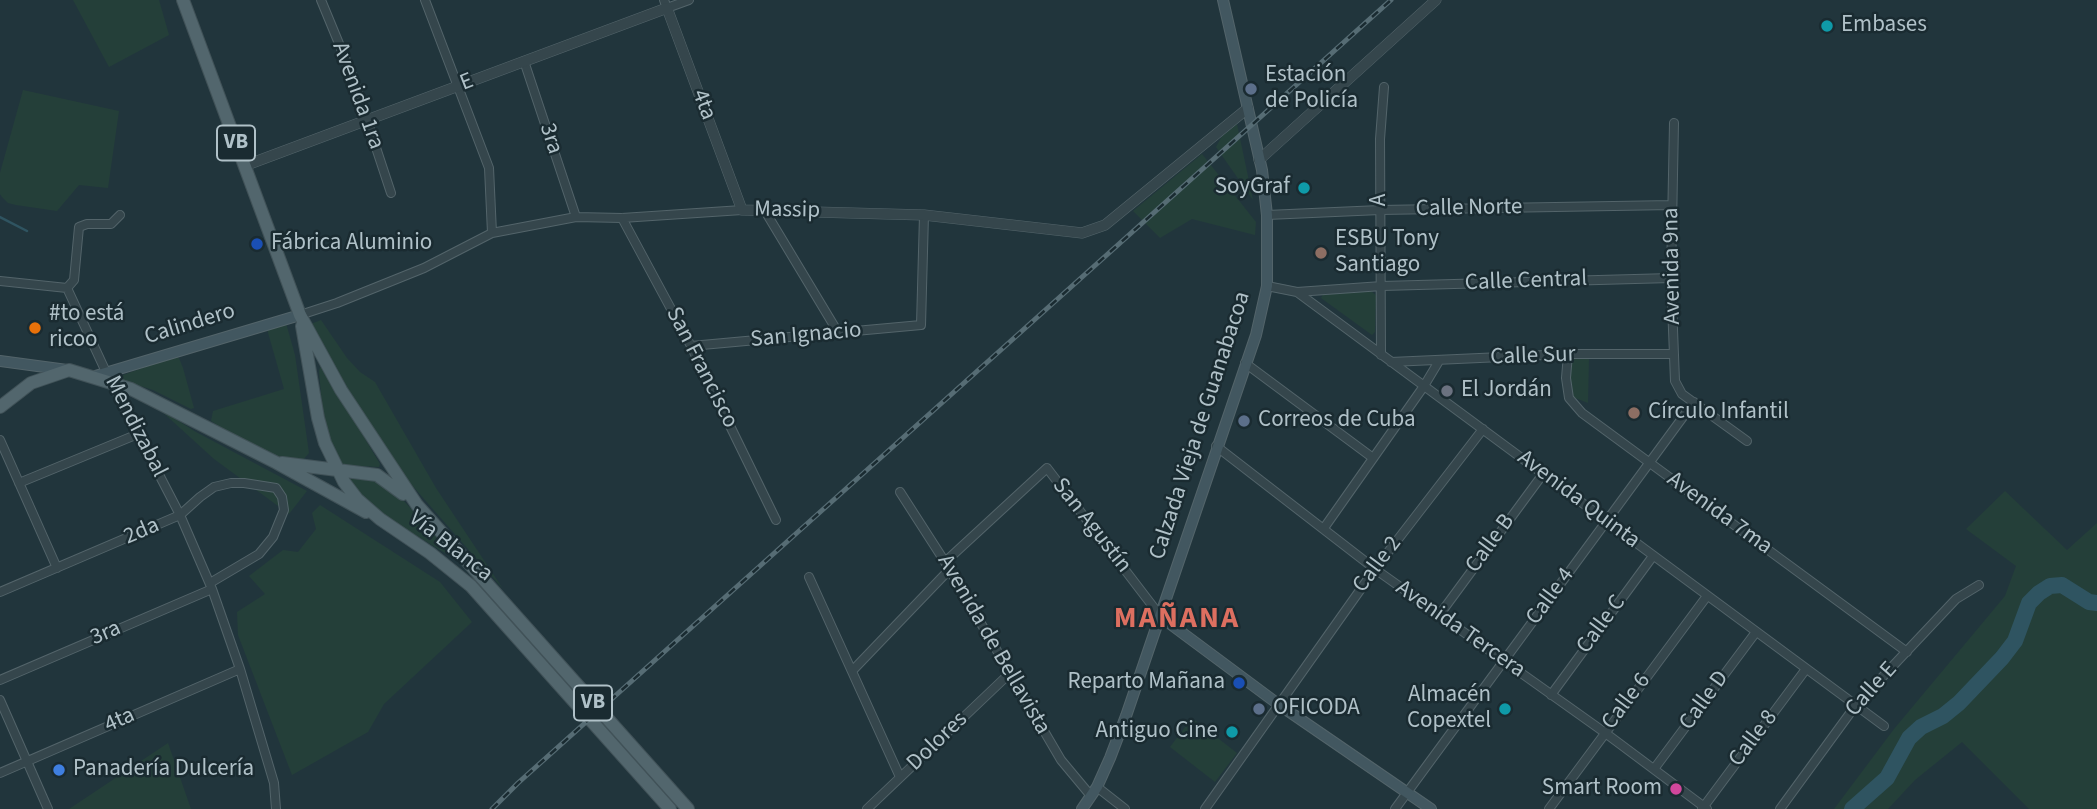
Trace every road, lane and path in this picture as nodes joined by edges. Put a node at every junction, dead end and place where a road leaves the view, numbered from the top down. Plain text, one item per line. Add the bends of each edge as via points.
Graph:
1 (183, 0) edge
2 (321, 0) edge
3 (425, 0) edge
4 (689, 0) edge
5 (1223, 0) edge
6 (1436, 0) edge
7 (665, 4) edge
8 (524, 61) junction
9 (458, 86) junction
10 (1384, 87) dead end
11 (1248, 108) junction
12 (366, 120) junction
13 (1674, 123) dead end
14 (1259, 160) junction
15 (244, 166) junction
16 (391, 193) dead end
17 (1672, 205) junction
18 (742, 210) junction
19 (1380, 210) junction
20 (765, 211) junction
21 (120, 215) dead end
22 (924, 215) junction
23 (1267, 215) junction
24 (576, 217) junction
25 (622, 218) junction
26 (492, 233) junction
27 (1671, 278) junction
28 (0, 281) edge
29 (1267, 286) junction
30 (1382, 286) junction
31 (67, 288) junction
32 (1297, 292) junction
33 (300, 315) junction
34 (839, 334) junction
35 (691, 346) junction
36 (1568, 354) junction
37 (1674, 354) junction
38 (1381, 355) junction
39 (1439, 361) junction
40 (0, 362) edge
41 (1391, 362) junction
42 (1245, 363) junction
43 (69, 370) junction
44 (109, 378) junction
45 (1424, 386) junction
46 (1694, 402) junction
47 (0, 407) edge
48 (1483, 429) junction
49 (138, 434) junction
50 (0, 440) edge
51 (1747, 441) dead end
52 (325, 443) junction
53 (1216, 446) junction
54 (1373, 458) junction
55 (277, 463) junction
56 (1649, 463) junction
57 (303, 466) junction
58 (338, 469) junction
59 (1542, 474) junction
60 (19, 483) junction
61 (280, 492) joint
62 (900, 492) dead end
63 (417, 505) junction
64 (180, 515) junction
65 (380, 519) junction
66 (776, 520) dead end
67 (1606, 521) junction
68 (1324, 528) junction
69 (1653, 556) junction
70 (947, 566) junction
71 (57, 568) junction
72 (1375, 569) junction
73 (809, 577) dead end
74 (1979, 584) dead end
75 (211, 586) junction
76 (0, 592) edge
77 (1707, 596) junction
78 (1440, 614) junction
79 (1161, 617) junction
80 (1756, 632) junction
81 (1907, 652) junction
82 (1504, 661) junction
83 (240, 668) junction
84 (1806, 668) junction
85 (853, 670) junction
86 (1009, 674) junction
87 (0, 680) edge
88 (1551, 695) junction
89 (0, 699) edge
90 (1278, 704) junction
91 (1856, 705) junction
92 (1884, 726) dead end
93 (1604, 732) junction
94 (27, 761) junction
95 (1654, 769) junction
96 (0, 773) edge
97 (900, 777) junction
98 (1094, 792) junction
99 (1407, 792) junction
100 (1704, 808) edge
101 (48, 809) edge
102 (276, 809) edge
103 (670, 809) edge
104 (688, 809) edge
105 (867, 809) edge
106 (1083, 809) edge
107 (1125, 809) edge
108 (1205, 809) edge
109 (1395, 809) edge
110 (1431, 809) edge
111 (1549, 809) edge
112 (1780, 809) edge

1 - 15 main road, Vía Blanca / VB
2 - 12 street, Avenida 1ra
3 - 9 street
4 - 7 street, E
5 - 11 main road, Calzada Vieja de Guanabacoa
6 - 14 street
7 - 8 street, E
7 - 18 street, 4ta
8 - 9 street, E
8 - 24 street, 3ra
9 - 12 street, E
9 - 26 street via 489,168
10 - 19 street, A
11 - 14 main road, Calzada Vieja de Guanabacoa
11 - 22 street, Massip via 1105,225 1082,233
12 - 15 street, E
12 - 16 street, Avenida 1ra
13 - 17 street, Avenida 9na
14 - 23 main road, Calzada Vieja de Guanabacoa
15 - 33 main road, Vía Blanca / VB
17 - 19 street, Calle Norte
17 - 27 street, Avenida 9na
18 - 20 street, Massip
18 - 25 street, Massip
19 - 23 street, Calle Norte
19 - 30 street, A
20 - 22 street, Massip
20 - 34 street
21 - 31 street via 111,224 79,227 74,280
22 - 34 street, San Ignacio via 921,324
23 - 29 main road, Calzada Vieja de Guanabacoa
24 - 25 street, Massip
24 - 26 street, Massip
25 - 35 street, San Francisco
26 - 33 street, Massip via 424,268
27 - 30 street, Calle Central
27 - 37 street, Avenida 9na
28 - 31 street
29 - 32 street, Avenida Quinta
29 - 42 main road, Calzada Vieja de Guanabacoa
30 - 32 street, Calle Central
30 - 38 street, A
31 - 44 street, Mendizabal
32 - 38 street, Avenida Quinta
33 - 44 main road, Calindero
33 - 52 main road, Vía Blanca / VB
33 - 63 main road, Vía Blanca / VB via 348,401
34 - 35 street, San Ignacio
35 - 66 street, San Francisco
36 - 37 street, Calle Sur
36 - 39 street, Calle Sur
36 - 56 street, Avenida 7ma via 1569,398
37 - 46 street, Avenida 9na via 1675,381 1682,394
38 - 41 street, Avenida Quinta
39 - 41 street, Calle Sur
39 - 45 street
40 - 43 main road
41 - 45 street, Avenida Quinta
42 - 53 main road, Calzada Vieja de Guanabacoa
42 - 54 street
43 - 44 main road
43 - 47 main road via 31,383
44 - 49 street, Mendizabal
44 - 55 main road
45 - 48 street, Avenida Quinta
45 - 54 street
46 - 51 street, Avenida 9na
46 - 56 street, Calle 4
48 - 59 street, Avenida Quinta
48 - 72 street, Calle 2
49 - 60 street
49 - 64 street, Mendizabal
50 - 60 street
52 - 57 main road via 319,458
52 - 58 main road, Vía Blanca / VB
53 - 68 street, Avenida Tercera
53 - 79 main road, Calzada Vieja de Guanabacoa
54 - 68 street
55 - 57 main road
55 - 65 main road
56 - 67 street, Calle 4
56 - 81 street, Avenida 7ma
57 - 58 main road
58 - 63 main road via 377,475
58 - 65 main road, Vía Blanca / VB via 357,499
59 - 67 street, Avenida Quinta
59 - 78 street, Calle B
60 - 71 street
61 - 64 street, 2da via 267,485 230,483 214,487
61 - 75 street, 3ra via 284,510 273,537 259,554
62 - 70 street, Avenida de Bellavista
63 - 104 main road, Vía Blanca / VB
64 - 71 street, 2da
64 - 75 street, Mendizabal
65 - 103 main road, Vía Blanca / VB via 471,586
67 - 69 street, Avenida Quinta
67 - 82 street, Calle 4
68 - 72 street, Avenida Tercera
69 - 77 street, Avenida Quinta
69 - 88 street, Calle C
70 - 79 street, San Agustín via 1047,468
70 - 85 street
70 - 86 street, Avenida de Bellavista
71 - 76 street, 2da
72 - 78 street, Avenida Tercera
72 - 90 street, Calle 2
73 - 85 street
74 - 81 street, Calle E via 1956,599
75 - 83 street, Mendizabal
75 - 87 street, 3ra
77 - 80 street, Avenida Quinta
77 - 93 street, Calle 6
78 - 82 street, Avenida Tercera
79 - 90 main road
79 - 98 main road, Calzada Vieja de Guanabacoa via 1116,745
80 - 84 street, Avenida Quinta
80 - 95 street, Calle D
81 - 91 street, Calle E
82 - 88 street, Avenida Tercera
82 - 99 street, Calle 4
83 - 94 street, 4ta
83 - 102 street, Mendizabal via 274,783
84 - 91 street, Avenida Quinta
84 - 100 street, Calle 8
85 - 97 street
86 - 97 street, Dolores
86 - 98 street, Avenida de Bellavista via 1061,760
88 - 93 street, Avenida Tercera
89 - 94 street
90 - 99 main road
90 - 108 street, Calle 2
91 - 92 street, Avenida Quinta
91 - 112 street, Calle E
93 - 95 street, Avenida Tercera
93 - 111 street, Calle 6
94 - 96 street, 4ta
94 - 101 street
95 - 100 street, Avenida Tercera
97 - 105 street, Dolores
98 - 106 main road, Calzada Vieja de Guanabacoa
98 - 107 street, Avenida de Bellavista
99 - 109 street, Calle 4
99 - 110 main road

